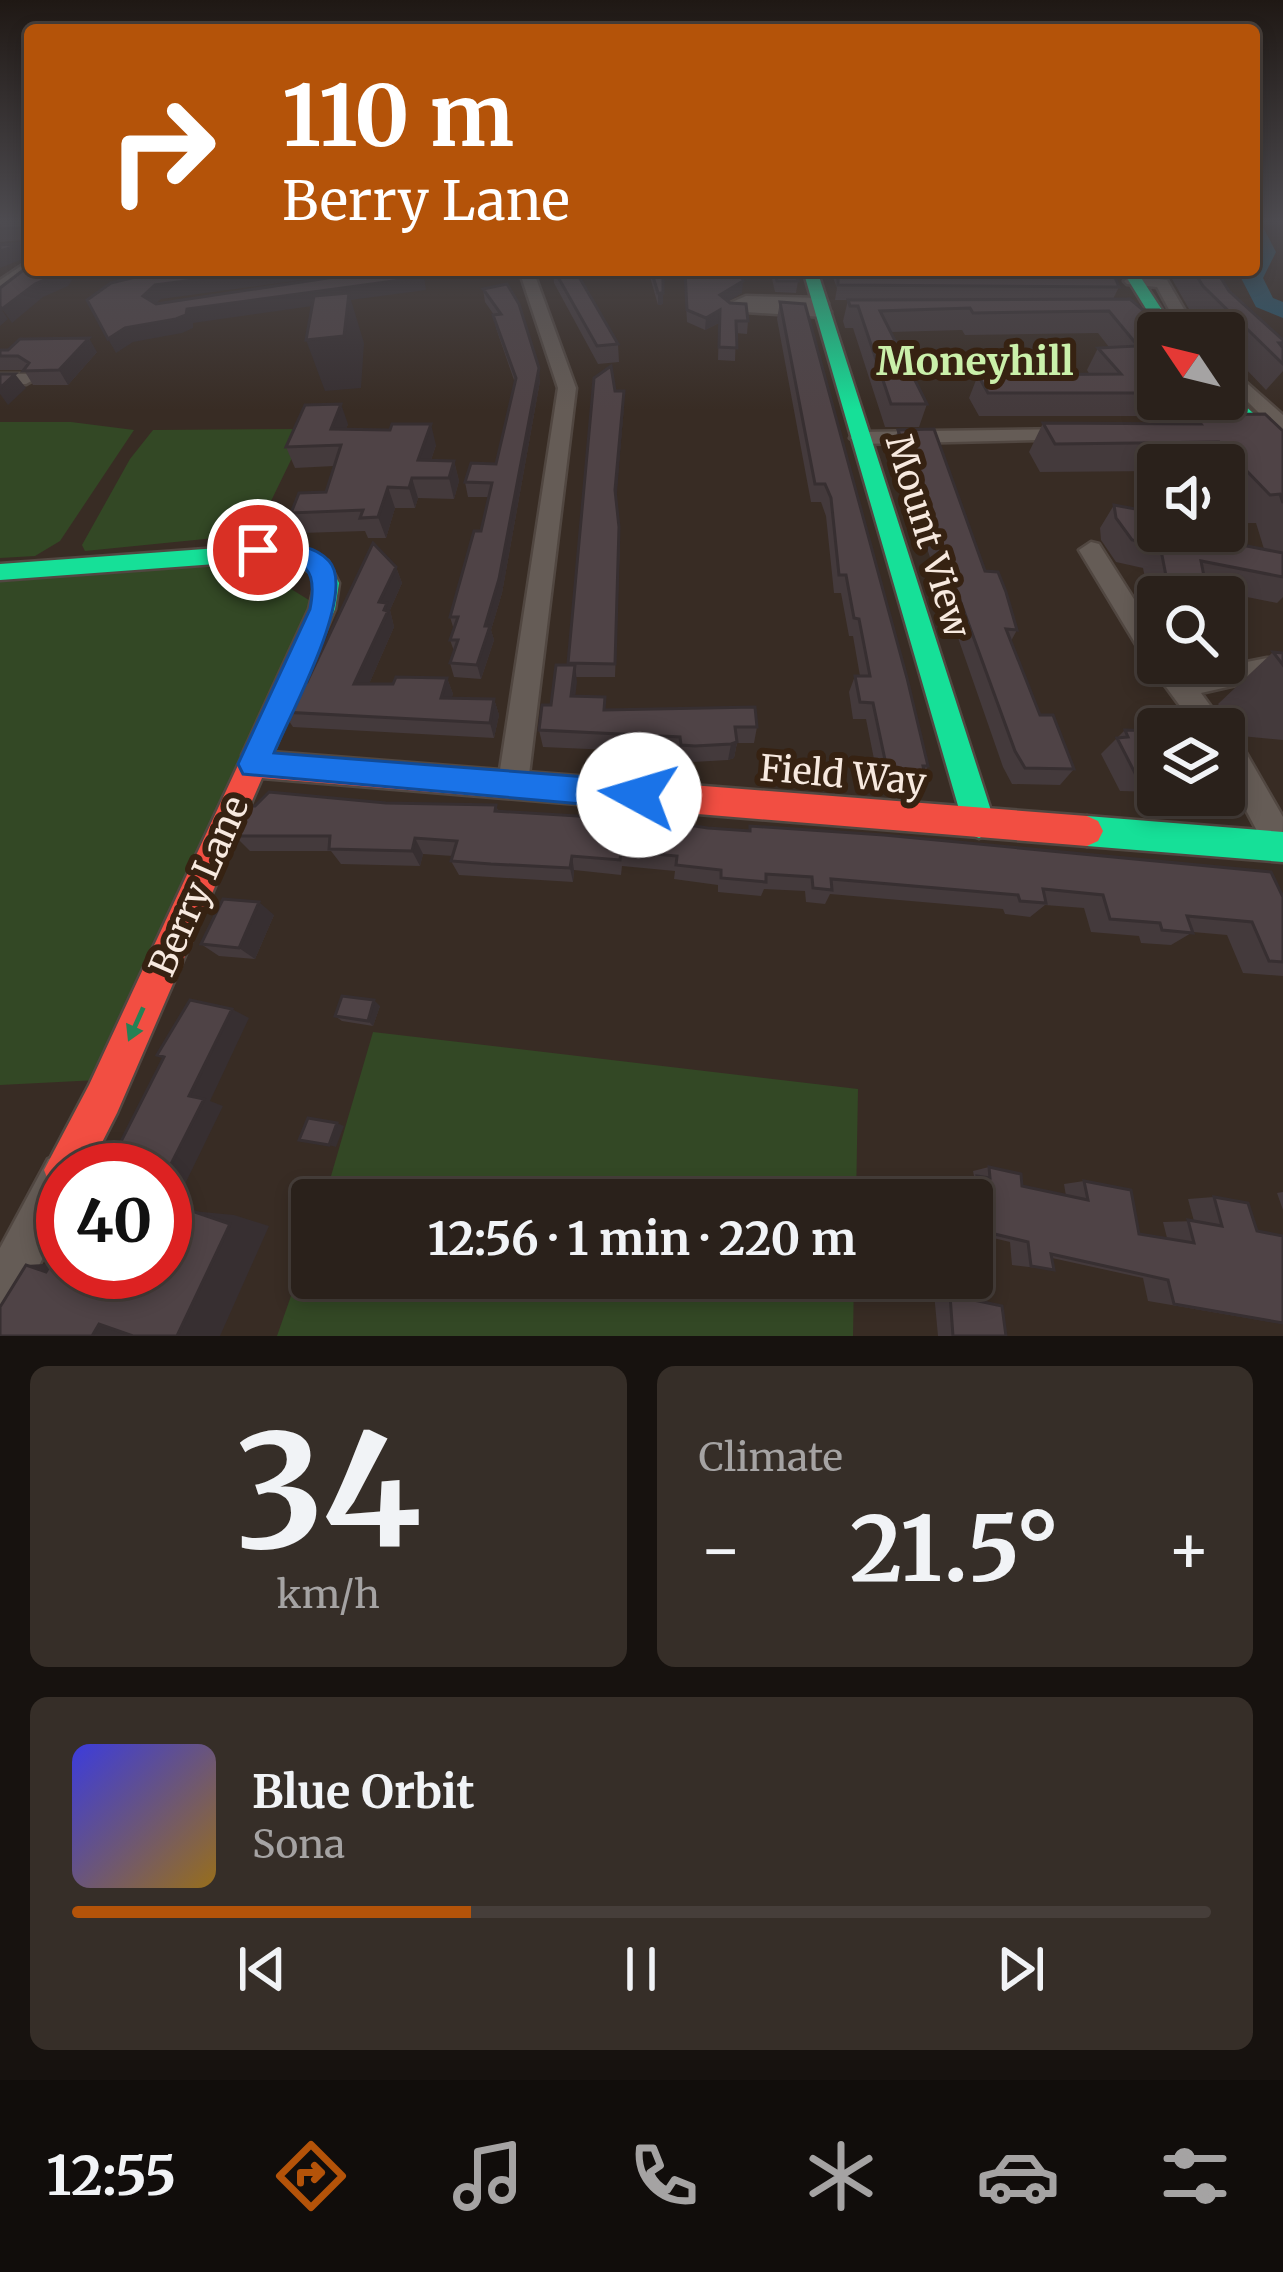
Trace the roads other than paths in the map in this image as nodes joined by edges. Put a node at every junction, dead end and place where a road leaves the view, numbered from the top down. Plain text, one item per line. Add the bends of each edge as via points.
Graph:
1 (531, 285) edge
2 (817, 285) edge
3 (1138, 285) edge
4 (1160, 312) edge
5 (0, 379) edge
6 (26, 379) edge
7 (1245, 395) edge
8 (1245, 410) edge
9 (1223, 433) edge
10 (1092, 434) edge
11 (1277, 437) edge
12 (860, 438) junction
13 (1091, 550) dead end
14 (0, 572) edge
15 (1137, 624) edge
16 (1283, 669) edge
17 (1181, 686) joint
18 (1198, 708) edge
19 (254, 764) junction
20 (1245, 779) edge
21 (513, 783) junction
22 (979, 823) junction
23 (1282, 846) edge
24 (79, 1143) edge
25 (36, 1225) edge
26 (0, 1294) edge

1 - 21 street via 567,388
2 - 12 street, Mount View
3 - 4 street
5 - 6 street
7 - 11 street
8 - 11 street
9 - 11 street
10 - 12 street
12 - 22 street, Mount View
13 - 15 street
14 - 19 street, Berry Lane via 258,550 301,554 320,567 327,584 322,609
16 - 17 street
17 - 18 street
19 - 21 street, Field Way
19 -> 24 street, Berry Lane
20 - 23 street
21 - 22 street, Field Way
22 - 23 street, Field Way
25 - 26 street, Berry Lane

